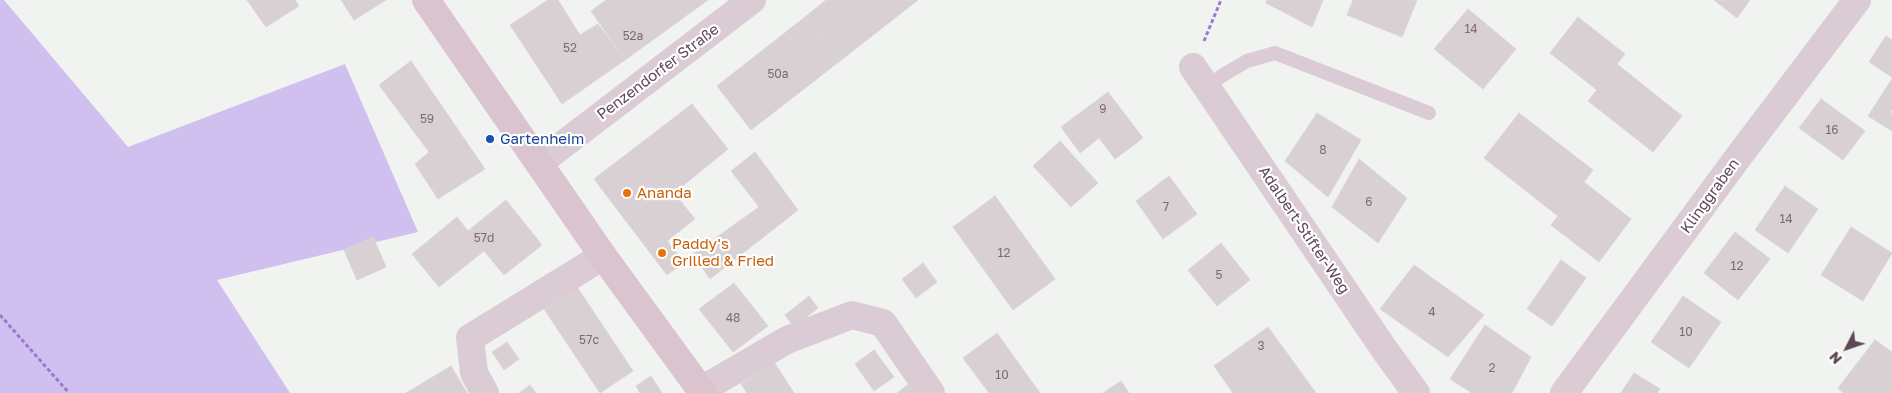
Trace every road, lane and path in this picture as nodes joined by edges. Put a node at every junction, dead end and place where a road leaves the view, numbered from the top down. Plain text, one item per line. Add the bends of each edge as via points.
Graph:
1 (426, 0) edge
2 (752, 0) edge
3 (1221, 0) edge
4 (1858, 0) edge
5 (1200, 77) junction
6 (1429, 113) dead end
7 (539, 163) junction
8 (602, 256) junction
9 (0, 315) edge
10 (702, 392) edge
11 (69, 393) edge
12 (485, 393) edge
13 (931, 393) edge
14 (1416, 393) edge
15 (1564, 393) edge

1 - 7 main road
2 - 7 street, Penzendorfer Straße
3 - 5 path
4 - 15 street, Klinggraben
5 - 6 lane via 1223,75 1247,61 1275,53
5 - 14 street, Adalbert-Stifter-Weg
7 - 8 main road
8 - 10 main road
8 - 12 street via 470,338 474,373
9 - 11 path
10 - 13 street via 787,340 852,315 883,323

